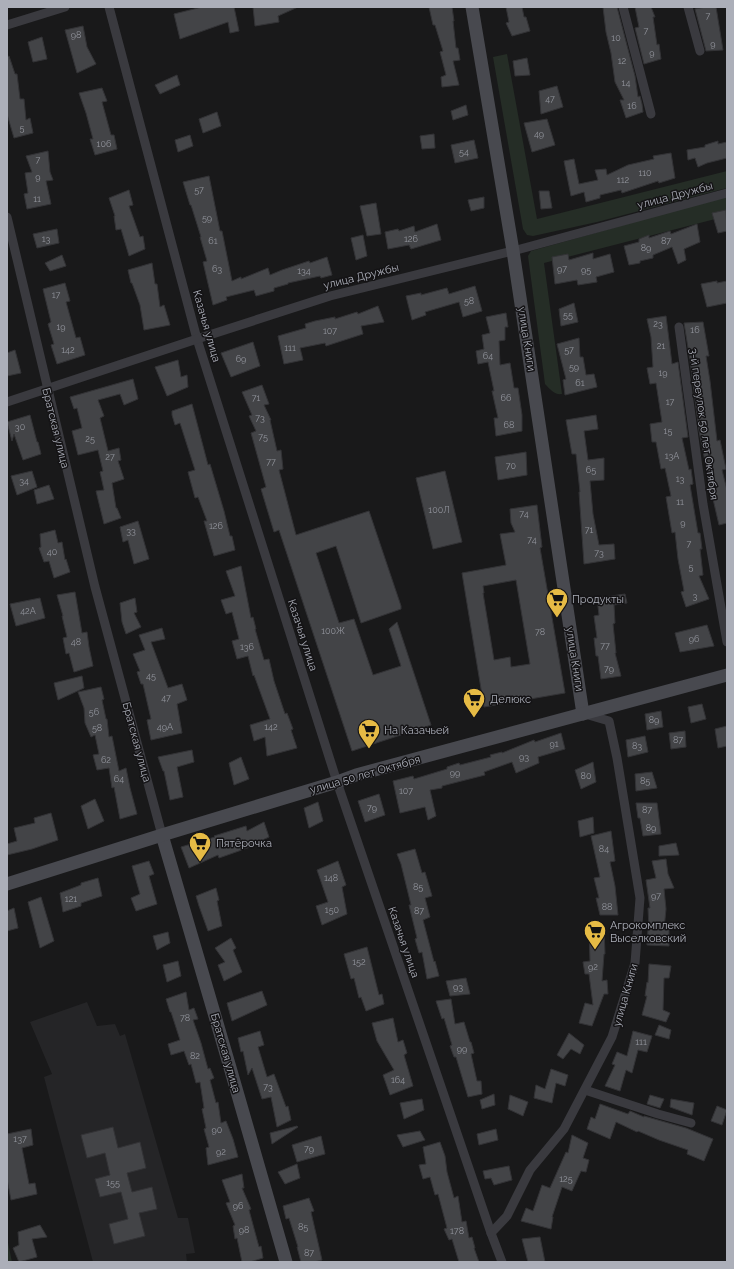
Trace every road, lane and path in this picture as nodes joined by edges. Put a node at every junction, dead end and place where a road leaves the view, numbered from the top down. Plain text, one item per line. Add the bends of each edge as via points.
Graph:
1 (65, 7) edge
2 (109, 7) edge
3 (472, 7) edge
4 (623, 7) edge
5 (688, 7) edge
6 (7, 25) edge
7 (700, 52) dead end
8 (651, 114) dead end
9 (727, 193) edge
10 (7, 217) edge
11 (513, 251) junction
12 (678, 327) dead end
13 (197, 338) junction
14 (47, 389) junction
15 (7, 402) edge
16 (727, 642) edge
17 (727, 675) edge
18 (583, 714) junction
19 (337, 782) junction
20 (162, 835) junction
21 (7, 884) edge
22 (584, 1090) junction
23 (691, 1123) dead end
24 (491, 1233) junction
25 (286, 1262) edge
26 (502, 1262) edge

1 - 6 street
2 - 13 street, Казачья улица
3 - 11 street, улица Книги
4 - 8 street
5 - 7 street
9 - 11 street, улица Дружбы
10 - 14 street, Братская улица
11 - 13 street, улица Дружбы via 330,296
11 - 18 street, улица Книги
12 - 16 street, 3-й переулок 50 лет Октября via 703,504
13 - 14 street, улица Дружбы
13 - 19 street, Казачья улица
14 - 15 street, улица Дружбы
14 - 20 street, Братская улица via 95,587
17 - 18 street, улица 50 лет Октября
18 - 19 street, улица 50 лет Октября via 356,774
18 - 22 street, улица Книги via 610,721 640,898 635,963 612,1037
19 - 20 street, улица 50 лет Октября
19 - 24 street, Казачья улица
20 - 21 street, улица 50 лет Октября
20 - 25 street, Братская улица
22 - 23 street
22 - 24 street, улица Книги via 564,1129 530,1170 507,1216
24 - 26 street, Казачья улица

